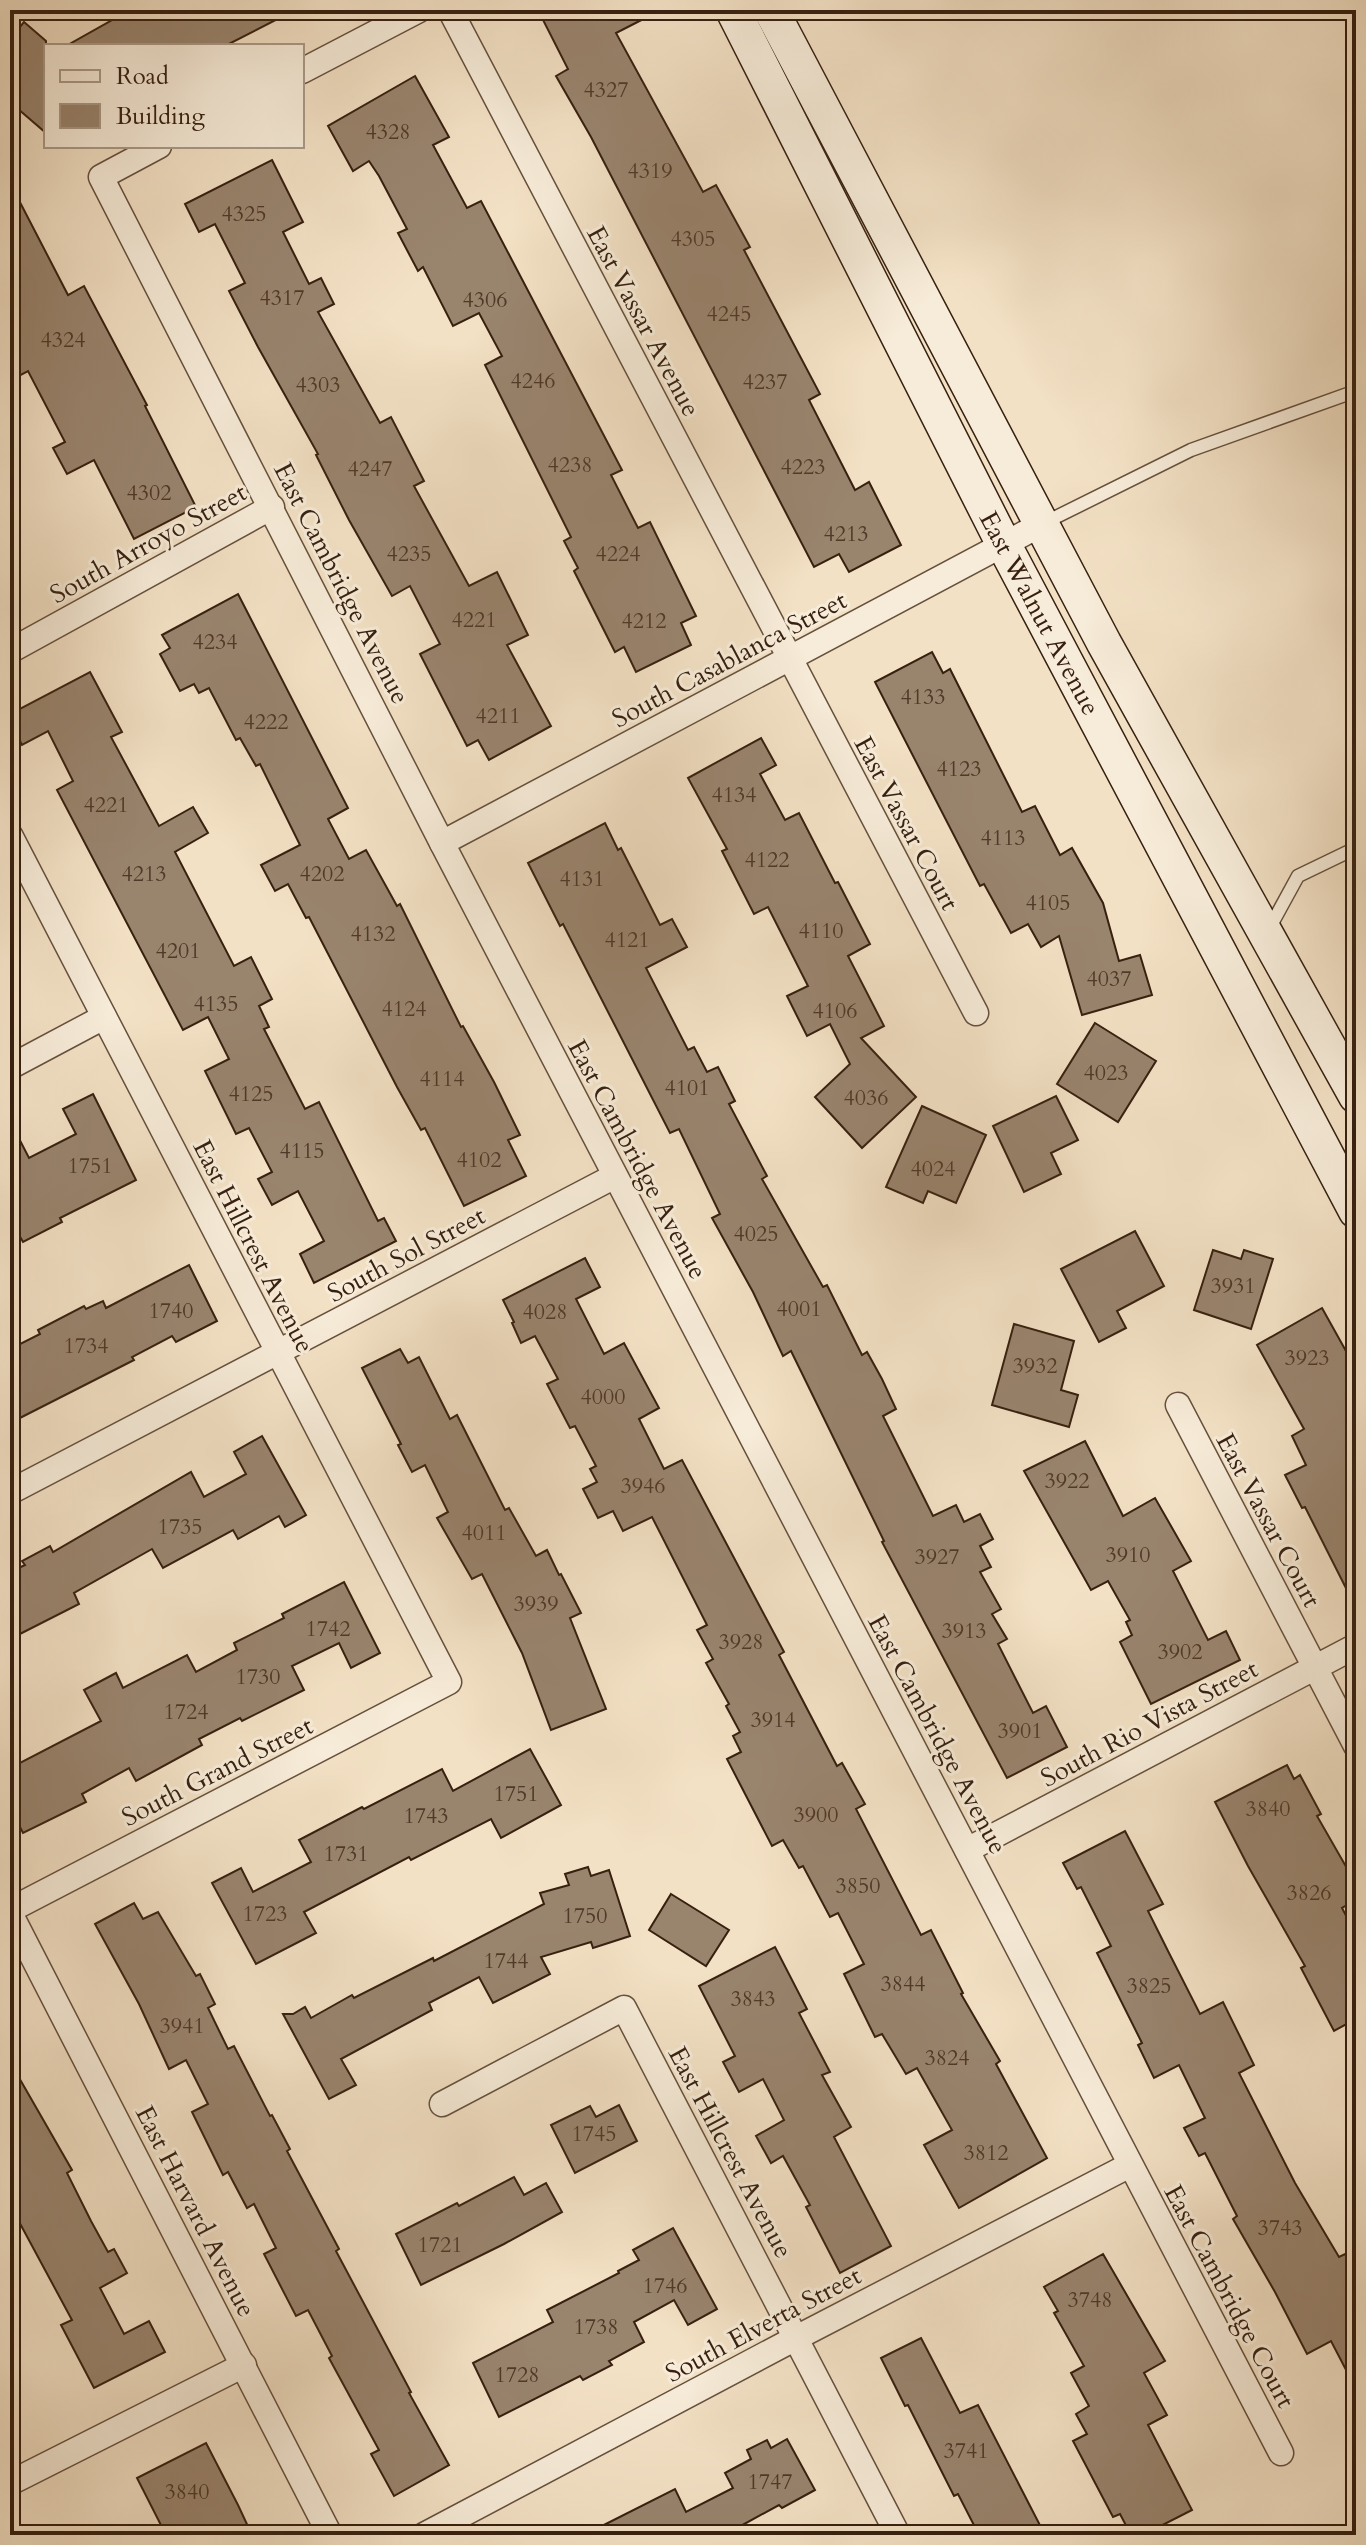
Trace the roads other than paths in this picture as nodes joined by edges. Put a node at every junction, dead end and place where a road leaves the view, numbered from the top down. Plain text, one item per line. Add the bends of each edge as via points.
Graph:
1 (419, 10) edge
2 (450, 10) edge
3 (733, 10) edge
4 (771, 10) edge
5 (304, 70) edge
6 (155, 148) edge
7 (1356, 391) edge
8 (272, 507) junction
9 (1042, 524) junction
10 (1004, 545) junction
11 (10, 651) edge
12 (789, 659) junction
13 (10, 835) edge
14 (442, 843) junction
15 (1356, 848) edge
16 (1266, 935) junction
17 (1225, 964) junction
18 (976, 1013) dead end
19 (104, 1017) junction
20 (10, 1067) edge
21 (1356, 1096) edge
22 (615, 1176) junction
23 (1356, 1211) edge
24 (278, 1353) junction
25 (1178, 1405) dead end
26 (10, 1492) edge
27 (1356, 1646) edge
28 (1315, 1668) junction
29 (449, 1682) joint
30 (1356, 1746) edge
31 (967, 1850) junction
32 (10, 1911) edge
33 (442, 2104) dead end
34 (1130, 2165) junction
35 (796, 2338) junction
36 (244, 2365) junction
37 (1281, 2453) dead end
38 (10, 2483) edge
39 (330, 2535) edge
40 (424, 2535) edge
41 (898, 2535) edge

1 - 5 street
2 - 12 street, East Vassar Avenue
3 - 10 main road, East Walnut Avenue
4 - 9 main road, East Walnut Avenue
6 - 8 street, East Cambridge Avenue via 101,177
7 - 9 lane via 1191,450
8 - 11 street, South Arroyo Street
8 - 14 street, East Cambridge Avenue
9 - 10 street, South Casablanca Street
9 - 16 main road, East Walnut Avenue
10 - 12 street, South Casablanca Street
10 - 17 main road, East Walnut Avenue
12 - 14 street, South Casablanca Street
12 - 18 street, East Vassar Court
13 - 19 street, East Hillcrest Avenue
14 - 22 street, East Cambridge Avenue
15 - 16 lane via 1298,876
16 - 17 main road
16 - 21 main road, East Walnut Avenue
17 - 23 main road, East Walnut Avenue
19 - 20 street
19 - 24 street, East Hillcrest Avenue
22 - 24 street, South Sol Street
22 - 31 street, East Cambridge Avenue
24 - 26 street, South Sol Street
24 - 29 street, East Hillcrest Avenue
25 - 28 street, East Vassar Court
27 - 28 street, South Rio Vista Street
28 - 30 street, East Vassar Court
28 - 31 street, South Rio Vista Street
29 - 32 street, South Grand Street
31 - 34 street, East Cambridge Avenue
32 - 36 street, East Harvard Avenue
33 - 35 street, East Hillcrest Avenue via 624,2008
34 - 35 street, South Elverta Street
34 - 37 street, East Cambridge Court
35 - 40 street, South Elverta Street
35 - 41 street, East Hillcrest Avenue
36 - 38 street
36 - 39 street, East Harvard Avenue

